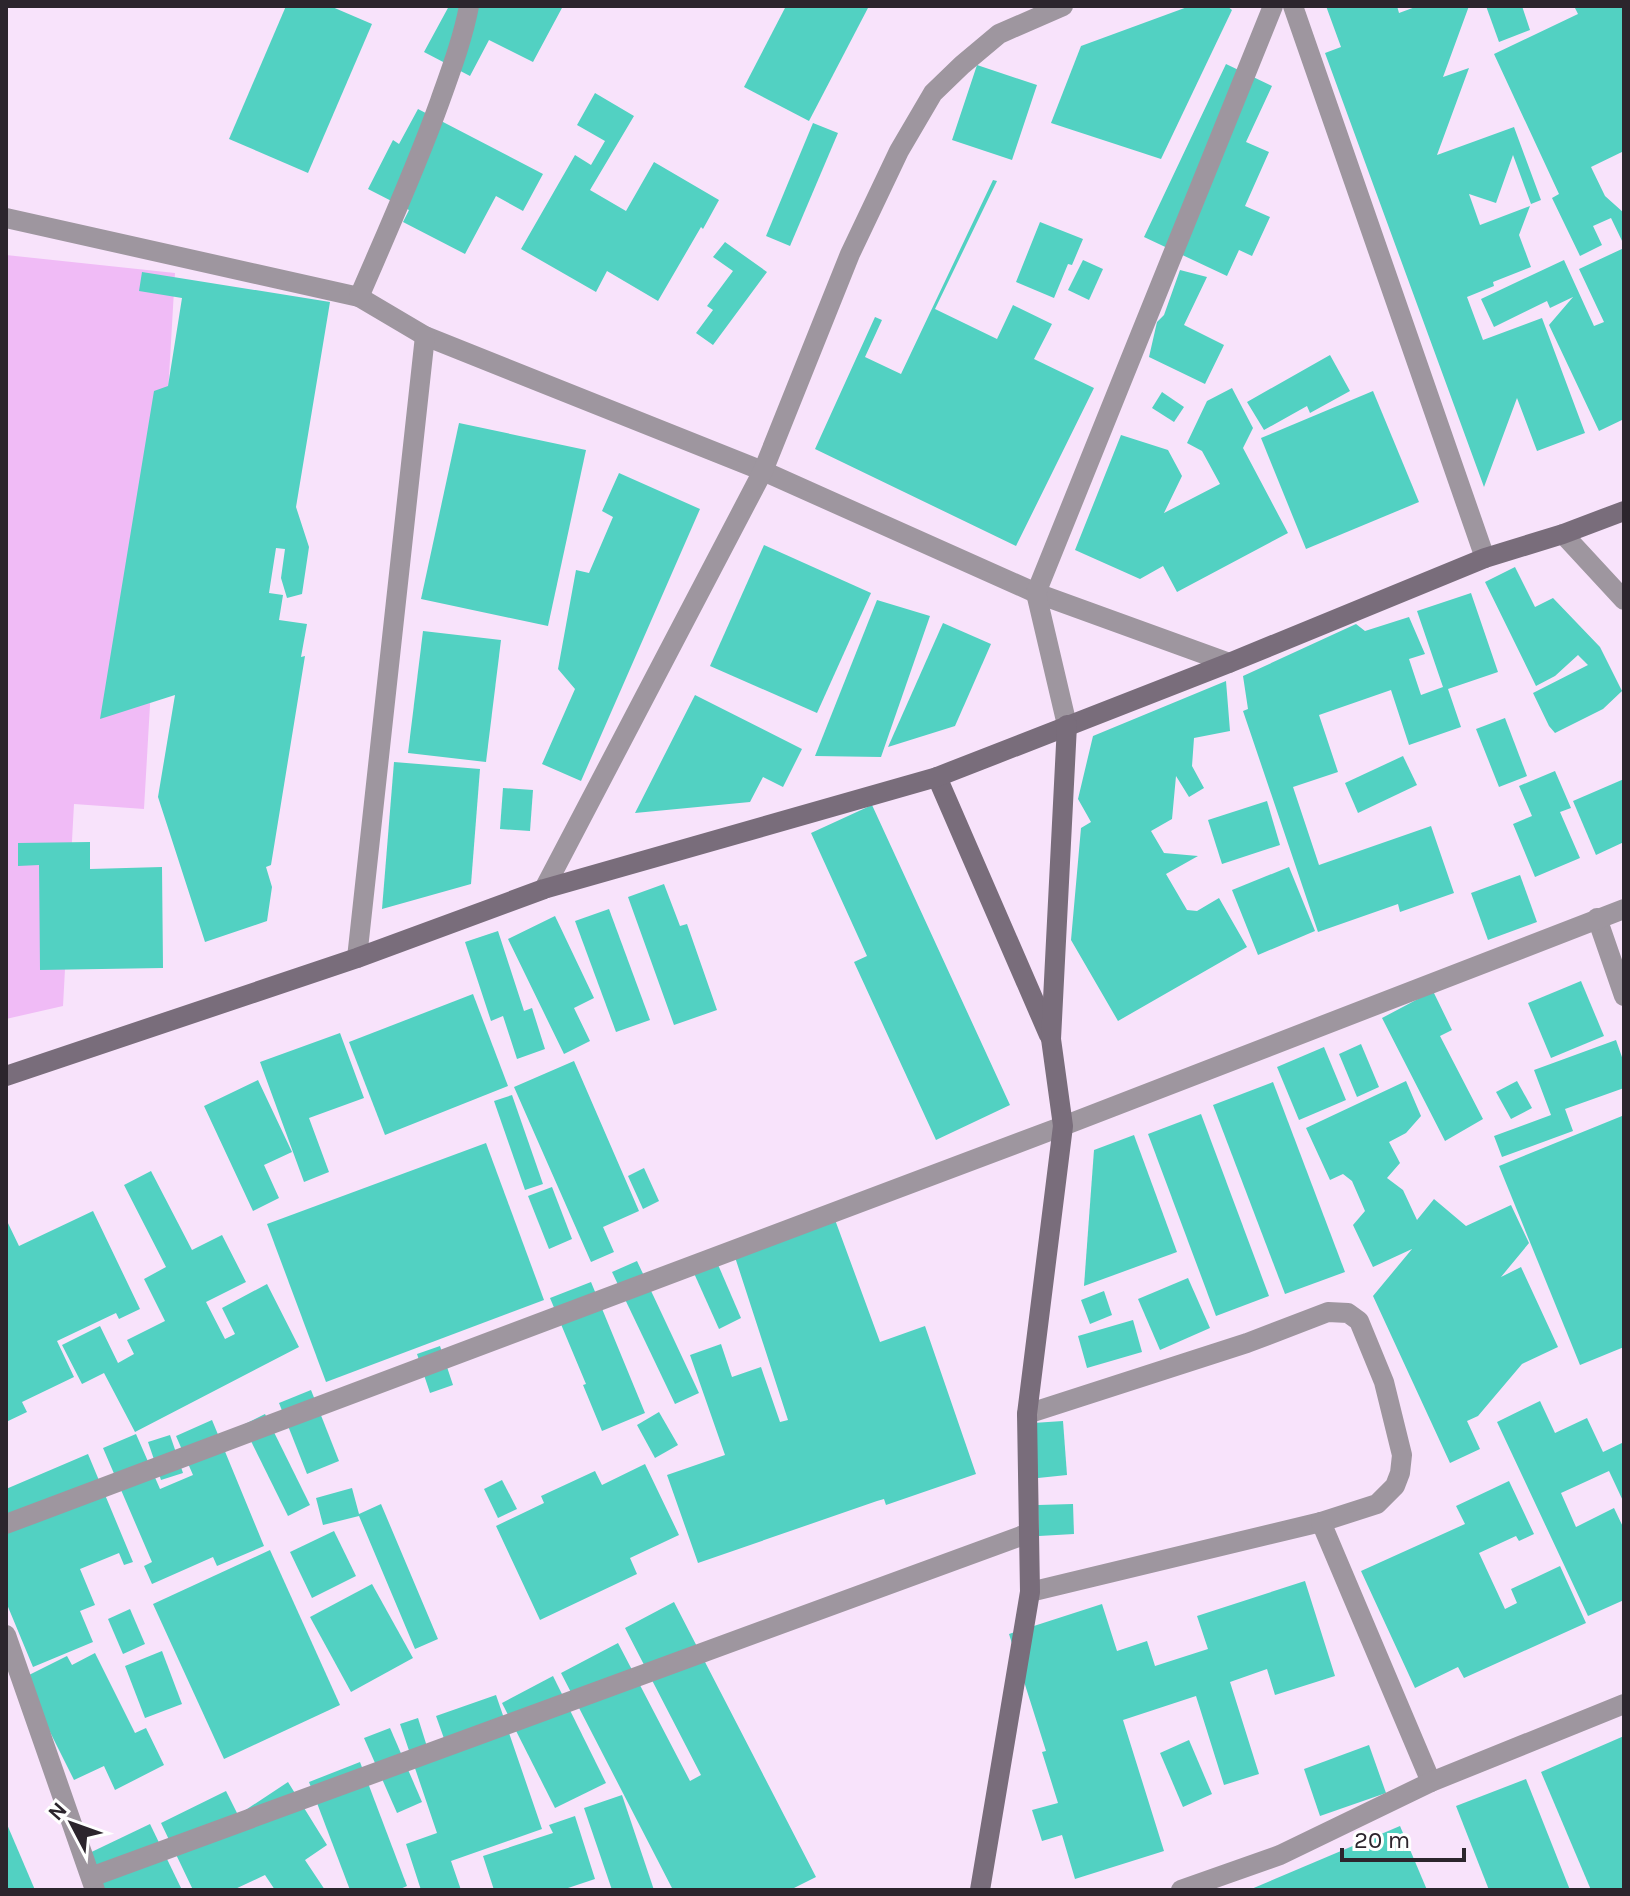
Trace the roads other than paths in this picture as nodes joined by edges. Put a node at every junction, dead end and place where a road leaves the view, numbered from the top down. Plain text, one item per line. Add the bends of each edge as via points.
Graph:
1 (469, 6) edge
2 (1063, 6) edge
3 (1273, 6) edge
4 (1293, 6) edge
5 (6, 218) edge
6 (359, 297) junction
7 (425, 336) junction
8 (763, 471) junction
9 (1624, 511) edge
10 (1563, 534) junction
11 (1485, 558) junction
12 (1036, 593) junction
13 (1624, 600) edge
14 (1229, 663) junction
15 (1067, 725) junction
16 (937, 777) junction
17 (544, 889) junction
18 (1624, 909) edge
19 (1597, 918) junction
20 (357, 958) junction
21 (1624, 996) edge
22 (1051, 1039) junction
23 (6, 1076) edge
24 (1063, 1126) junction
25 (1027, 1414) junction
26 (1321, 1522) junction
27 (6, 1524) edge
28 (1029, 1533) junction
29 (1030, 1592) junction
30 (6, 1635) edge
31 (1624, 1704) edge
32 (1431, 1782) junction
33 (93, 1884) edge
34 (980, 1890) edge
35 (1181, 1890) edge

1 - 6 street via 418,161
2 - 8 street via 999,34 933,93 850,254
3 - 12 street
4 - 11 street
5 - 6 street
6 - 7 street
7 - 8 street
7 - 20 street
8 - 12 street
8 - 17 street
9 - 10 street
10 - 11 street
10 - 13 street
11 - 14 street
12 - 14 street
12 - 15 street
14 - 15 street
15 - 16 street
15 - 22 street
16 - 17 street
16 - 22 street
17 - 20 street
18 - 19 street
19 - 21 street
19 - 24 street
20 - 23 street
22 - 24 street
24 - 25 street
24 - 27 street
25 - 26 street via 1328,1312 1348,1313 1359,1321 1384,1382 1402,1455 1400,1473 1377,1504
25 - 28 street
26 - 29 street
26 - 32 street
28 - 29 street
28 - 33 street
29 - 34 street
30 - 33 street
31 - 32 street
32 - 35 street via 1280,1855

